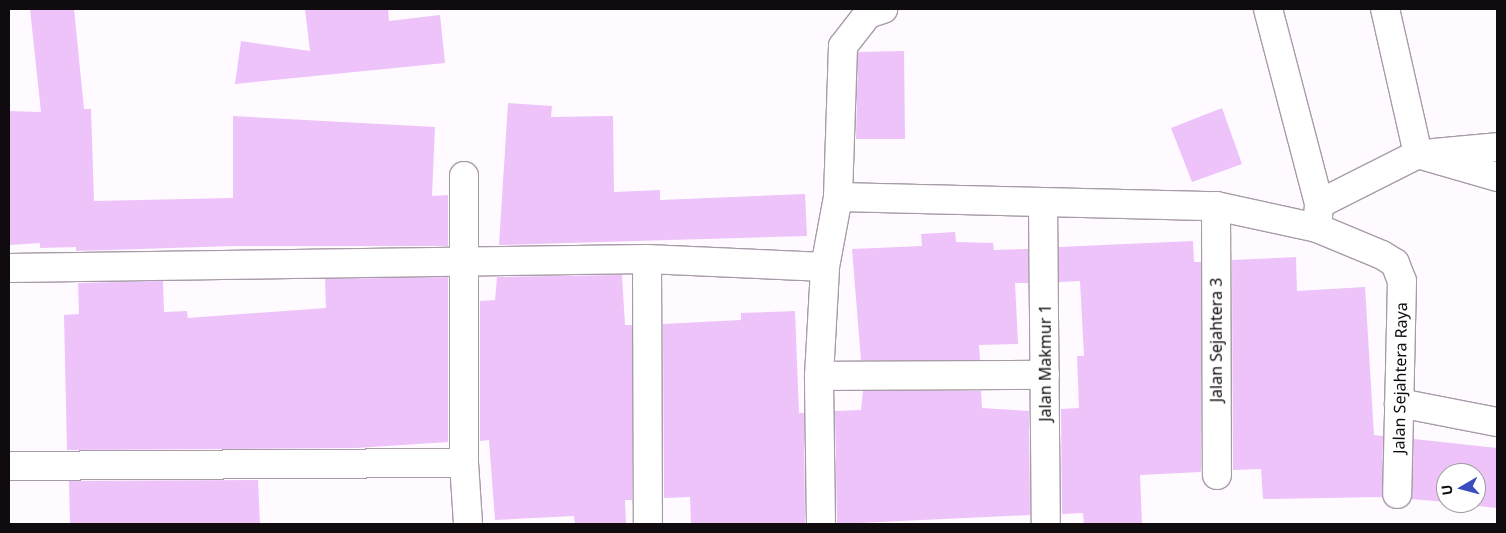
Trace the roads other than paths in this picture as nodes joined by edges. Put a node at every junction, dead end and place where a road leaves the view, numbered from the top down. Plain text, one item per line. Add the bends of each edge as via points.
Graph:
1 (882, 9) edge
2 (1268, 9) edge
3 (1385, 9) edge
4 (1497, 148) edge
5 (1418, 154) junction
6 (464, 176) dead end
7 (1497, 177) edge
8 (838, 197) junction
9 (1043, 202) junction
10 (1216, 206) junction
11 (1318, 216) junction
12 (647, 259) junction
13 (464, 262) junction
14 (825, 267) junction
15 (9, 268) edge
16 (1045, 375) junction
17 (819, 376) junction
18 (1399, 402) junction
19 (1497, 422) edge
20 (464, 463) junction
21 (9, 466) edge
22 (1216, 475) dead end
23 (1397, 494) dead end
24 (468, 524) edge
25 (648, 524) edge
26 (821, 524) edge
27 (1046, 524) edge

1 - 8 street via 868,14 843,46
2 - 11 street
3 - 5 street
4 - 5 street
5 - 7 street
5 - 11 street
6 - 13 street
8 - 9 street
8 - 14 street
9 - 10 street
9 - 16 street, Jalan Makmur 1
10 - 11 street
10 - 22 street, Jalan Sejahtera 3
11 - 18 street, Jalan Sejahtera Raya via 1395,263 1402,281
12 - 13 street
12 - 14 street
12 - 25 street
13 - 15 street
13 - 20 street
14 - 17 street
16 - 17 street
16 - 27 street, Jalan Makmur 1
17 - 26 street
18 - 19 street
18 - 23 street, Jalan Sejahtera Raya
20 - 21 street
20 - 24 street

